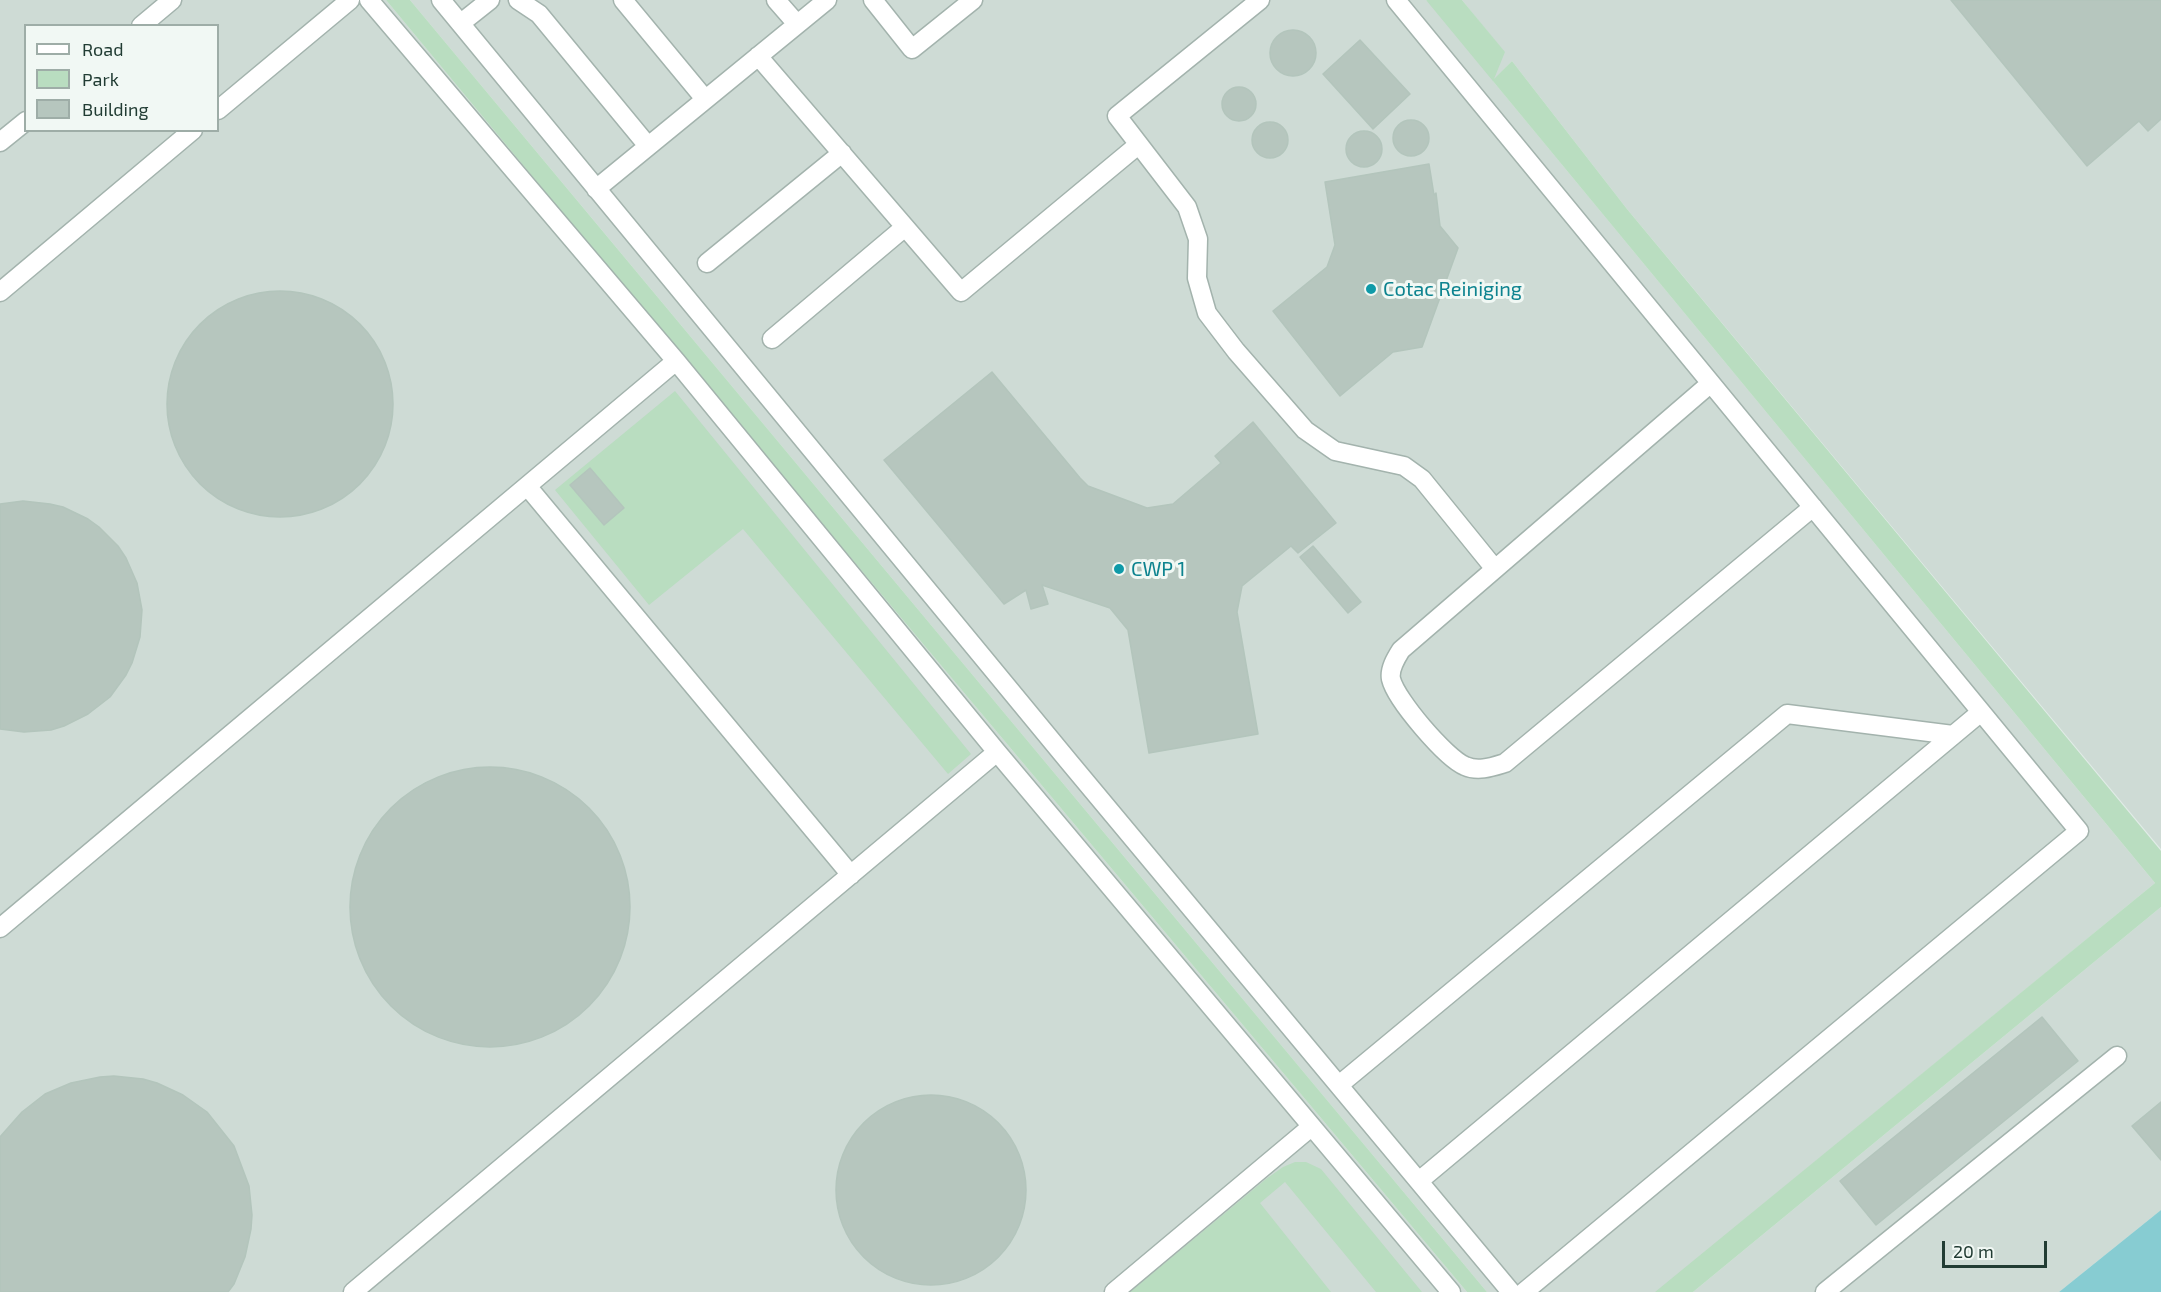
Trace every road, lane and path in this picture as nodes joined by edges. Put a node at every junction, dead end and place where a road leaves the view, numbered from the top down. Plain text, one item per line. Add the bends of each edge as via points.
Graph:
1 (172, 0) edge
2 (350, 0) edge
3 (369, 0) edge
4 (441, 0) edge
5 (490, 0) edge
6 (518, 0) edge
7 (623, 0) edge
8 (776, 0) edge
9 (827, 0) edge
10 (873, 0) edge
11 (973, 0) edge
12 (1260, 0) edge
13 (1396, 0) edge
14 (143, 24) edge
15 (460, 24) junction
16 (797, 24) junction
17 (758, 56) junction
18 (705, 99) junction
19 (219, 109) edge
20 (24, 123) edge
21 (191, 132) edge
22 (0, 142) edge
23 (1138, 145) junction
24 (648, 146) junction
25 (842, 153) junction
26 (596, 189) junction
27 (905, 226) junction
28 (706, 263) dead end
29 (0, 292) edge
30 (772, 339) dead end
31 (676, 361) junction
32 (1711, 383) junction
33 (527, 486) junction
34 (1813, 507) junction
35 (1495, 569) junction
36 (1981, 712) junction
37 (1953, 735) junction
38 (997, 752) junction
39 (851, 875) junction
40 (0, 928) edge
41 (2117, 1056) dead end
42 (1339, 1086) junction
43 (1311, 1127) junction
44 (1419, 1181) junction
45 (353, 1292) edge
46 (1114, 1292) edge
47 (1451, 1292) edge
48 (1511, 1292) edge
49 (1524, 1292) edge
50 (1825, 1292) edge

1 - 14 lane
2 - 19 lane
3 - 31 lane
4 - 15 lane
5 - 15 lane
6 - 24 lane via 539,14
7 - 18 lane
8 - 16 lane
9 - 16 lane
10 - 11 lane via 912,49
12 - 23 lane via 1117,116
13 - 32 lane
15 - 26 lane
16 - 17 lane
17 - 18 lane
17 - 25 lane
18 - 24 lane
20 - 22 lane
21 - 29 lane
23 - 27 lane via 961,292
23 - 35 lane via 1187,207 1198,239 1197,278 1207,313 1236,351 1305,430 1335,450 1404,466 1422,479
24 - 26 lane
25 - 27 lane
25 - 28 lane
26 - 42 lane
27 - 30 lane
31 - 33 lane
31 - 38 lane
32 - 34 lane
32 - 35 lane
33 - 39 lane
33 - 40 lane
34 - 35 lane via 1505,763 1486,769 1467,767 1451,758 1396,694 1390,677 1401,650
34 - 36 lane
36 - 37 lane
36 - 49 lane via 2079,831
37 - 42 lane via 1787,714
37 - 44 lane
38 - 39 lane
38 - 43 lane
39 - 45 lane
41 - 50 lane
42 - 44 lane
43 - 46 lane
43 - 47 lane
44 - 48 lane

